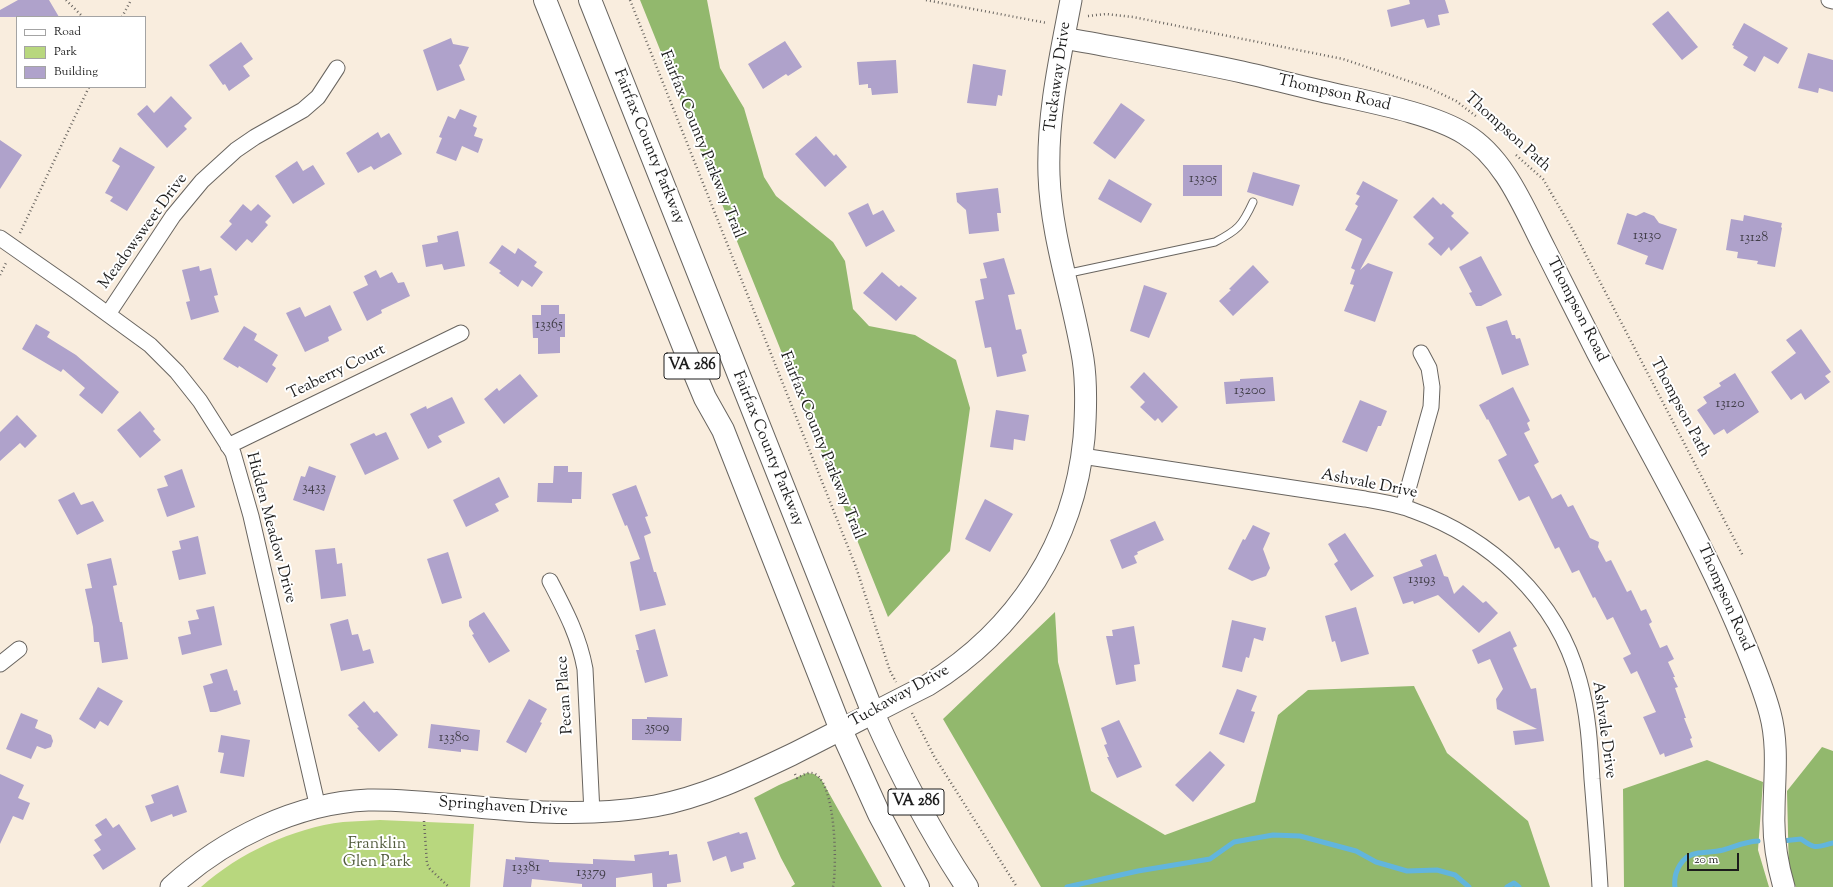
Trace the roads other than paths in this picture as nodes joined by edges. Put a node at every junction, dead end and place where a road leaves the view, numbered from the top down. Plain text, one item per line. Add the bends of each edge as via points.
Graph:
1 (545, 0) edge
2 (590, 0) edge
3 (1829, 0) edge
4 (1833, 1) edge
5 (1067, 19) edge
6 (337, 68) dead end
7 (1253, 202) dead end
8 (0, 238) edge
9 (1065, 274) junction
10 (108, 314) junction
11 (461, 333) dead end
12 (1421, 354) dead end
13 (228, 446) junction
14 (1082, 456) junction
15 (1403, 507) junction
16 (550, 581) dead end
17 (19, 649) dead end
18 (0, 664) edge
19 (872, 713) junction
20 (841, 730) junction
21 (318, 808) junction
22 (592, 813) junction
23 (171, 887) edge
24 (918, 887) edge
25 (967, 887) edge
26 (1600, 887) edge
27 (1784, 887) edge

1 - 20 highway, Fairfax County Parkway / VA 286 via 687,355 705,398 723,430
2 - 19 highway, Fairfax County Parkway / VA 286
3 - 4 street
5 - 9 street, Tuckaway Drive via 1054,88 1049,175
5 - 27 street, Thompson Road via 1242,72 1414,114 1451,126 1467,135 1493,158 1521,202 1694,534 1726,598 1753,664 1774,730 1775,844
6 - 10 street, Meadowsweet Drive via 318,97 303,110 236,150 202,182 173,216
7 - 9 lane via 1244,222 1215,242
8 - 10 street, Hidden Meadow Drive
9 - 14 street, Tuckaway Drive via 1083,359 1086,412
10 - 13 street, Hidden Meadow Drive via 150,345 177,372 200,401
11 - 13 street, Teaberry Court
12 - 15 street via 1429,368 1432,387 1431,407
13 - 21 street, Hidden Meadow Drive via 233,453 251,516
14 - 15 street, Ashvale Drive
14 - 19 street, Tuckaway Drive via 1072,505 1048,561 1027,595 1002,625 947,673
15 - 26 street, Ashvale Drive via 1469,536 1501,560 1538,599 1562,637 1572,658 1584,701 1590,744
16 - 22 street, Pecan Place via 573,625 585,668
17 - 18 street
19 - 20 street, Tuckaway Drive
19 - 25 highway, Fairfax County Parkway / VA 286 via 902,777 941,848
20 - 22 street, Springhaven Drive via 729,784 650,806
20 - 24 highway, Fairfax County Parkway / VA 286
21 - 22 street, Springhaven Drive via 366,800
21 - 23 street, Springhaven Drive via 237,839

